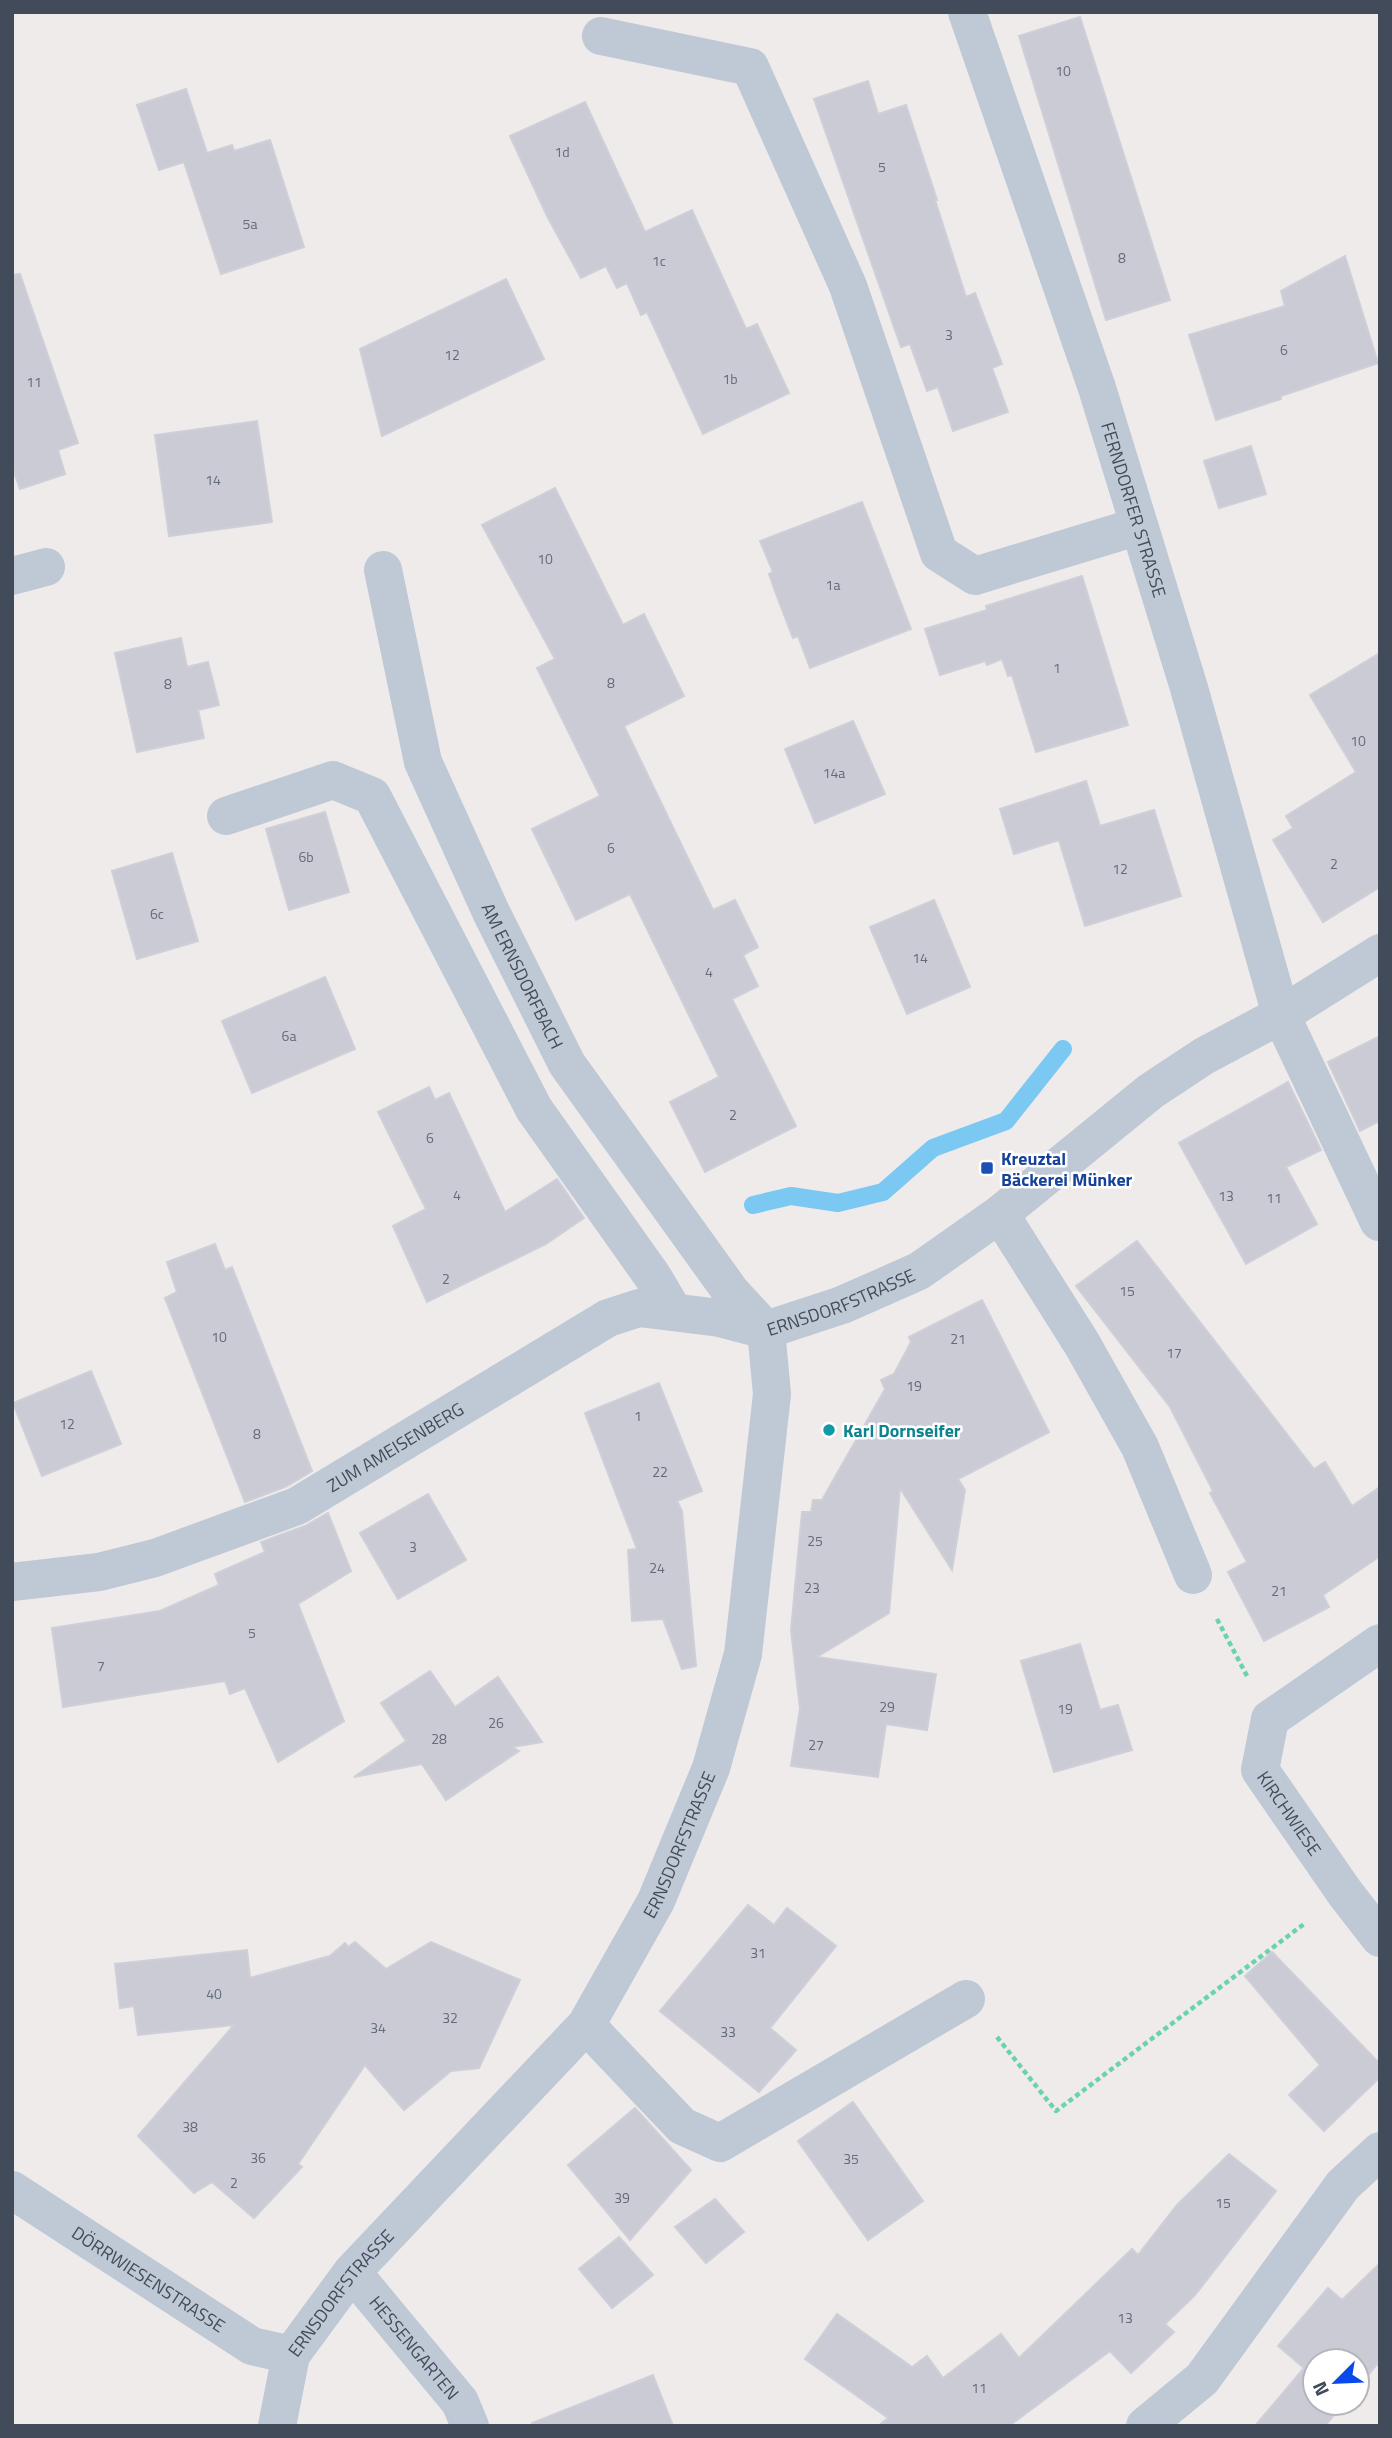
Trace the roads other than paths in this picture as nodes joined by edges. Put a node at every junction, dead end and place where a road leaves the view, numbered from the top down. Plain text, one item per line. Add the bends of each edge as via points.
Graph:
1 (967, 12) edge
2 (601, 36) dead end
3 (1139, 526) junction
4 (383, 570) dead end
5 (226, 816) dead end
6 (1380, 953) edge
7 (1281, 1015) junction
8 (1000, 1214) junction
9 (1379, 1222) edge
10 (673, 1311) junction
11 (766, 1330) junction
12 (1193, 1575) road end
13 (12, 1582) edge
14 (1380, 1643) edge
15 (1380, 1938) edge
16 (966, 1998) road end
17 (586, 2025) junction
18 (1380, 2151) edge
19 (12, 2190) edge
20 (352, 2272) junction
21 (290, 2356) junction
22 (277, 2426) edge
23 (470, 2426) edge
24 (1146, 2426) edge

1 - 3 street, FERNDORFER STRASSE via 1097,388
2 - 3 street via 750,67 848,286 939,553 975,576
3 - 7 street, FERNDORFER STRASSE
4 - 11 street, AM ERNSDORFBACH via 423,762 567,1064 723,1282
5 - 10 street via 333,780 372,796 534,1109
6 - 7 street, ERNSDORFSTRASSE
7 - 8 street, ERNSDORFSTRASSE via 1151,1091
7 - 9 street, FERNDORFER STRASSE
8 - 11 street, ERNSDORFSTRASSE via 919,1271 842,1305
8 - 12 street via 1140,1447
10 - 11 street, ZUM AMEISENBERG
10 - 13 street, ZUM AMEISENBERG via 639,1308 608,1318 296,1506 155,1558 99,1572
11 - 17 street, ERNSDORFSTRASSE via 772,1394 743,1654 711,1768 656,1901
14 - 15 street, KIRCHWIESE via 1270,1720 1260,1770
16 - 17 street via 720,2143 682,2126
17 - 20 street, ERNSDORFSTRASSE
18 - 24 street via 1343,2185 1202,2379
19 - 21 street, DÖRRWIESENSTRASSE via 252,2346
20 - 21 street, ERNSDORFSTRASSE
20 - 23 street, HESSENGARTEN via 460,2402
21 - 22 street, ERNSDORFSTRASSE

